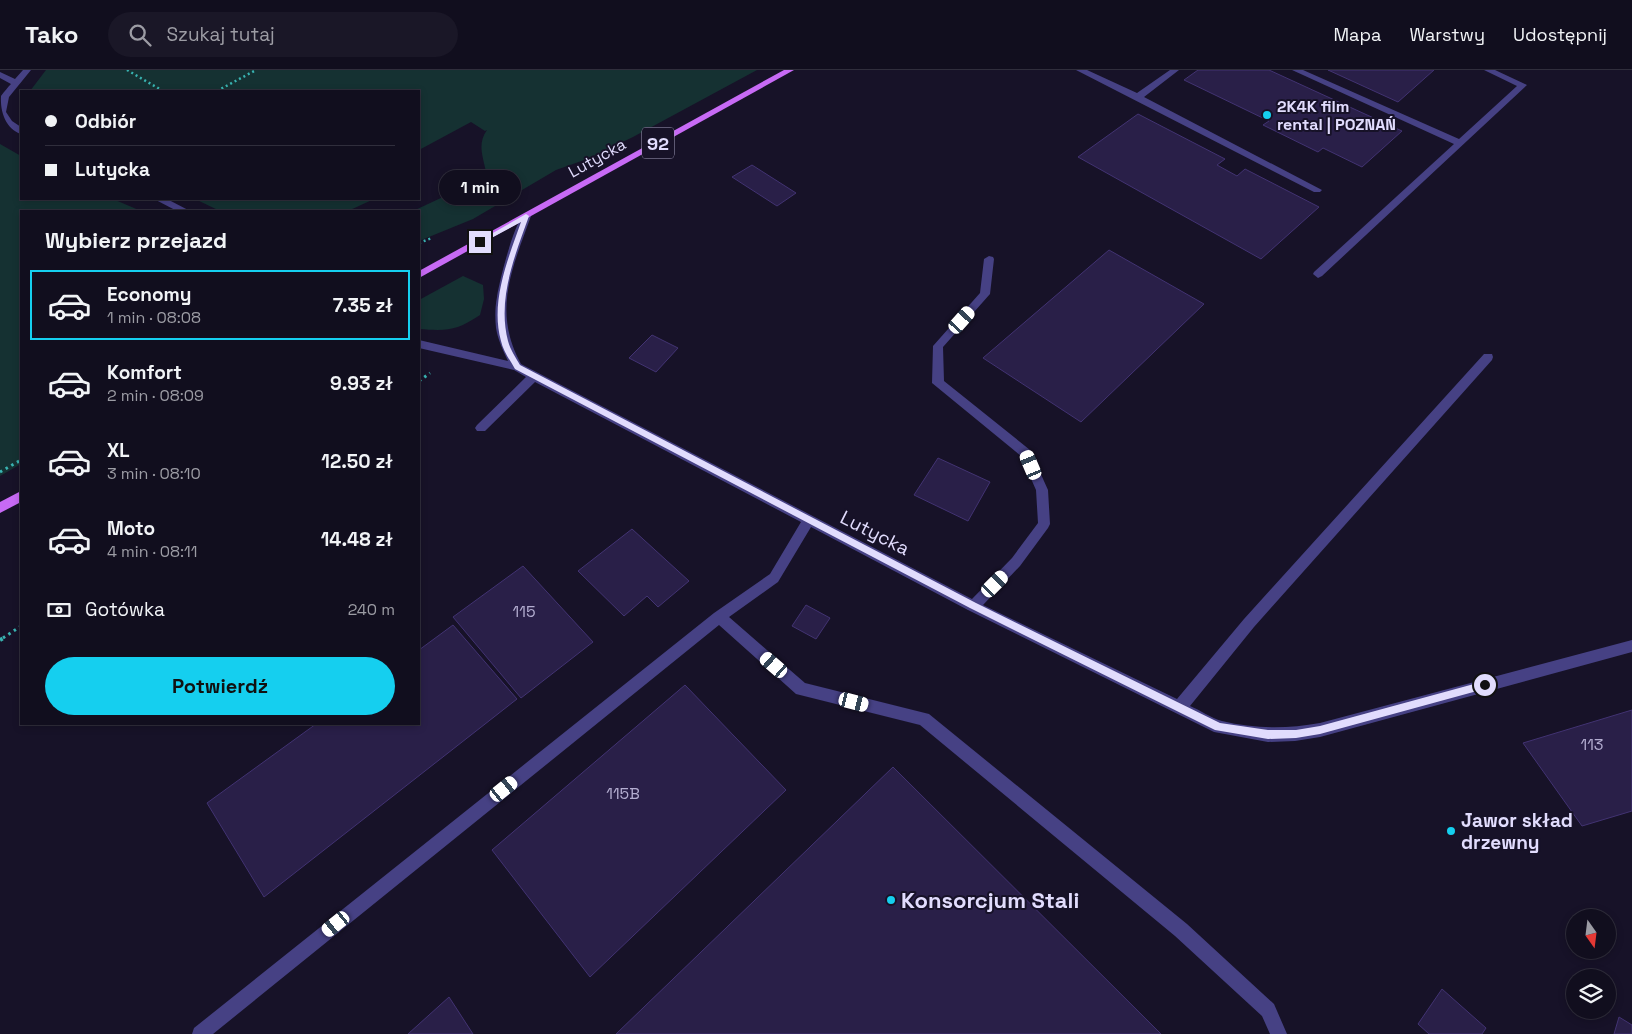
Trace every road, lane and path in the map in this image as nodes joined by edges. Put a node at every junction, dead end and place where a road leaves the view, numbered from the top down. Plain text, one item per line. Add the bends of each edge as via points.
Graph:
1 (27, 70) edge
2 (127, 70) edge
3 (256, 70) edge
4 (790, 70) edge
5 (1080, 70) edge
6 (1175, 70) edge
7 (1296, 70) edge
8 (1492, 71) edge
9 (0, 75) edge
10 (15, 82) junction
11 (161, 90) edge
12 (219, 90) edge
13 (1138, 97) junction
14 (20, 130) edge
15 (1460, 144) junction
16 (1317, 190) dead end
17 (161, 200) edge
18 (182, 210) edge
19 (526, 216) junction
20 (989, 259) dead end
21 (420, 274) edge
22 (1318, 274) dead end
23 (420, 344) edge
24 (1488, 357) dead end
25 (517, 367) junction
26 (534, 376) junction
27 (481, 428) dead end
28 (20, 461) edge
29 (0, 472) edge
30 (20, 497) edge
31 (0, 508) edge
32 (809, 520) junction
33 (973, 606) junction
34 (719, 617) junction
35 (20, 627) edge
36 (0, 640) edge
37 (1632, 646) edge
38 (1179, 708) junction
39 (200, 1034) edge
40 (1279, 1034) edge

1 - 10 street
2 - 11 path
3 - 12 path
4 - 19 main road, Lutycka / 92
5 - 13 street
6 - 13 street
7 - 15 street
8 - 15 street via 1523,85
9 - 10 street
10 - 14 street via 5,97 2,112 9,123
13 - 16 street
15 - 22 street
17 - 18 street
19 - 21 main road, Lutycka / 92
19 - 25 street via 508,269 501,314 504,342
20 - 33 street via 985,294 938,346 938,383 1026,453 1042,490 1044,524 1016,562
23 - 25 street, Lutycka
24 - 38 street via 1249,624
25 - 26 street, Lutycka
26 - 27 street
26 - 32 street, Lutycka
28 - 29 path
30 - 31 main road
32 - 33 street, Lutycka
32 - 34 street via 774,578
33 - 38 street, Lutycka
34 - 39 street
34 - 40 street via 802,690 924,719 1181,930 1268,1010
35 - 36 path
37 - 38 street, Lutycka via 1296,734 1268,735 1219,727

